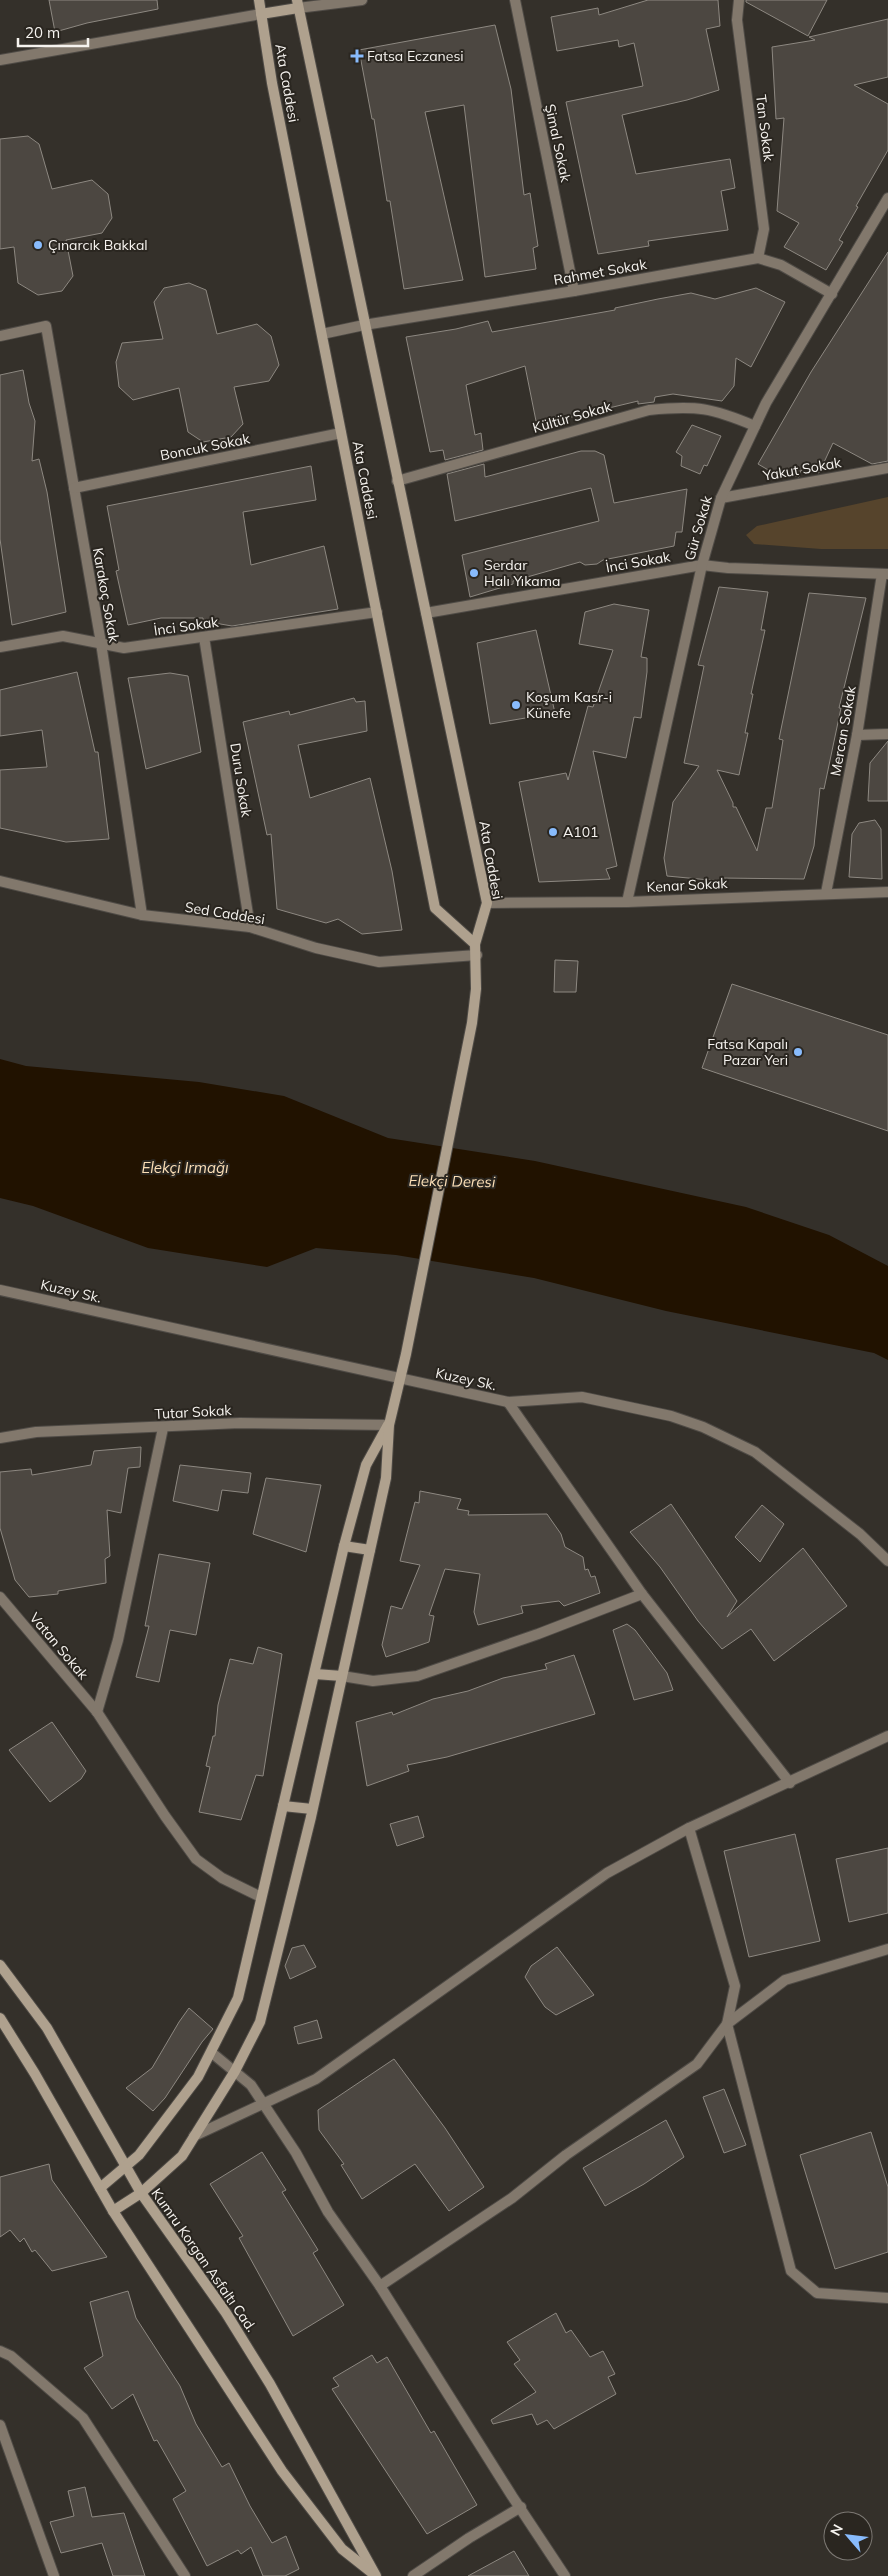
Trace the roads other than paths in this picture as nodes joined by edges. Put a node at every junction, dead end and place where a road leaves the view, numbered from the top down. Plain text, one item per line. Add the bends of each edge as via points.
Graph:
1 (259, 0) edge
2 (362, 0) edge
3 (515, 0) edge
4 (739, 0) edge
5 (297, 4) edge
6 (261, 14) junction
7 (0, 60) edge
8 (888, 198) edge
9 (758, 258) junction
10 (574, 292) junction
11 (832, 294) junction
12 (364, 324) junction
13 (322, 334) junction
14 (0, 336) edge
15 (755, 426) junction
16 (342, 433) junction
17 (888, 468) edge
18 (397, 481) junction
19 (74, 488) junction
20 (721, 498) junction
21 (702, 565) junction
22 (885, 574) edge
23 (377, 612) junction
24 (426, 613) junction
25 (204, 637) junction
26 (101, 643) junction
27 (0, 647) edge
28 (888, 734) edge
29 (856, 735) junction
30 (0, 881) edge
31 (888, 892) edge
32 (826, 893) junction
33 (627, 902) junction
34 (487, 903) junction
35 (142, 915) junction
36 (250, 927) junction
37 (475, 944) junction
38 (477, 955) junction
39 (0, 1290) edge
40 (399, 1378) junction
41 (508, 1402) junction
42 (389, 1425) junction
43 (163, 1428) junction
44 (0, 1438) edge
45 (344, 1546) junction
46 (370, 1550) junction
47 (888, 1561) edge
48 (642, 1594) junction
49 (0, 1597) edge
50 (315, 1674) junction
51 (342, 1676) junction
52 (97, 1712) junction
53 (888, 1736) edge
54 (790, 1783) junction
55 (283, 1806) junction
56 (312, 1809) junction
57 (689, 1828) junction
58 (261, 1897) junction
59 (888, 1949) edge
60 (0, 1965) edge
61 (0, 2018) edge
62 (728, 2024) junction
63 (212, 2053) junction
64 (235, 2071) junction
65 (264, 2105) junction
66 (194, 2136) junction
67 (127, 2166) junction
68 (100, 2188) junction
69 (141, 2193) junction
70 (113, 2211) junction
71 (380, 2286) junction
72 (888, 2298) edge
73 (0, 2351) edge
74 (0, 2425) edge
75 (520, 2507) junction
76 (54, 2576) edge
77 (185, 2576) edge
78 (376, 2576) edge
79 (413, 2576) edge
80 (565, 2576) edge

1 - 6 main road, Ata Caddesi
2 - 5 street
3 - 10 street, Şimal Sokak
4 - 9 street, Tan Sokak via 737,20 764,228
5 - 6 main road
5 - 12 main road, Ata Caddesi
6 - 7 street
6 - 13 main road, Ata Caddesi
8 - 11 street, Gür Sokak
9 - 10 street, Rahmet Sokak
9 - 11 street, Rahmet Sokak via 781,265
10 - 12 street, Rahmet Sokak
11 - 15 street, Gür Sokak
12 - 13 street, Rahmet Sokak
12 - 18 main road, Ata Caddesi
13 - 16 main road, Ata Caddesi
14 - 19 street, Karakoç Sokak via 46,326
15 - 18 street, Kültür Sokak via 718,410 683,406 650,410
15 - 20 street, Gür Sokak
16 - 19 street, Boncuk Sokak
16 - 23 main road, Ata Caddesi
17 - 20 street, Yakut Sokak
18 - 24 main road, Ata Caddesi
19 - 26 street, Karakoç Sokak
20 - 21 street, Gür Sokak
21 - 22 street, İnci Sokak
21 - 24 street, İnci Sokak
21 - 33 street, Gür Sokak
22 - 29 street, Mercan Sokak
23 - 25 street, İnci Sokak
23 - 37 main road, Ata Caddesi via 435,908
24 - 34 main road, Ata Caddesi
25 - 26 street, İnci Sokak via 124,648
25 - 36 street, Duru Sokak
26 - 27 street, İnci Sokak via 63,636
26 - 35 street, Karakoç Sokak
28 - 29 street
29 - 32 street, Mercan Sokak
30 - 35 street, Sed Caddesi
31 - 32 street, Kenar Sokak
32 - 33 street, Kenar Sokak
33 - 34 street, Kenar Sokak
34 - 37 main road, Ata Caddesi
35 - 36 street, Sed Caddesi
36 - 38 street, Sed Caddesi via 316,948 379,962
37 - 38 main road
38 - 40 main road via 472,1023
39 - 40 street, Kuzey Sk.
40 - 41 street, Kuzey Sk.
40 - 42 main road
41 - 47 street, Kuzey Sk. via 582,1397 671,1416 703,1427 755,1452 860,1534
41 - 48 street
42 - 43 street, Tutar Sokak via 240,1423
42 - 45 main road via 366,1465
42 - 46 main road via 386,1478
43 - 44 street, Tutar Sokak via 36,1432
43 - 52 street via 118,1640
45 - 46 main road
45 - 50 main road
46 - 51 main road
48 - 51 street via 417,1676 373,1681
48 - 54 street
49 - 52 street, Vatan Sokak
50 - 51 main road
50 - 55 main road
51 - 56 main road
52 - 58 street, Vatan Sokak via 196,1859 222,1878
53 - 54 street
54 - 57 street
55 - 56 main road
55 - 58 main road
56 - 64 main road via 260,2022
57 - 62 street via 734,1986
57 - 65 street via 607,1873 316,2079
58 - 63 main road via 238,1998
59 - 62 street via 785,1980
60 - 67 main road, Kumru Korgan Asfaltı Cad. via 47,2028
61 - 68 main road
62 - 71 street via 697,2064 566,2155 512,2198
62 - 72 street via 791,2271 817,2293
63 - 64 street
63 - 67 main road via 140,2155
64 - 65 street via 251,2085
64 - 66 main road
65 - 66 street
65 - 71 street via 328,2212
66 - 69 main road via 182,2156
67 - 68 main road
67 - 69 main road, Kumru Korgan Asfaltı Cad.
68 - 70 main road
69 - 70 main road
69 - 78 main road, Kumru Korgan Asfaltı Cad. via 226,2313 265,2376
70 - 78 main road via 282,2471 342,2549
71 - 75 street
73 - 77 street via 11,2356 83,2418
74 - 76 street
75 - 79 street
75 - 80 street

